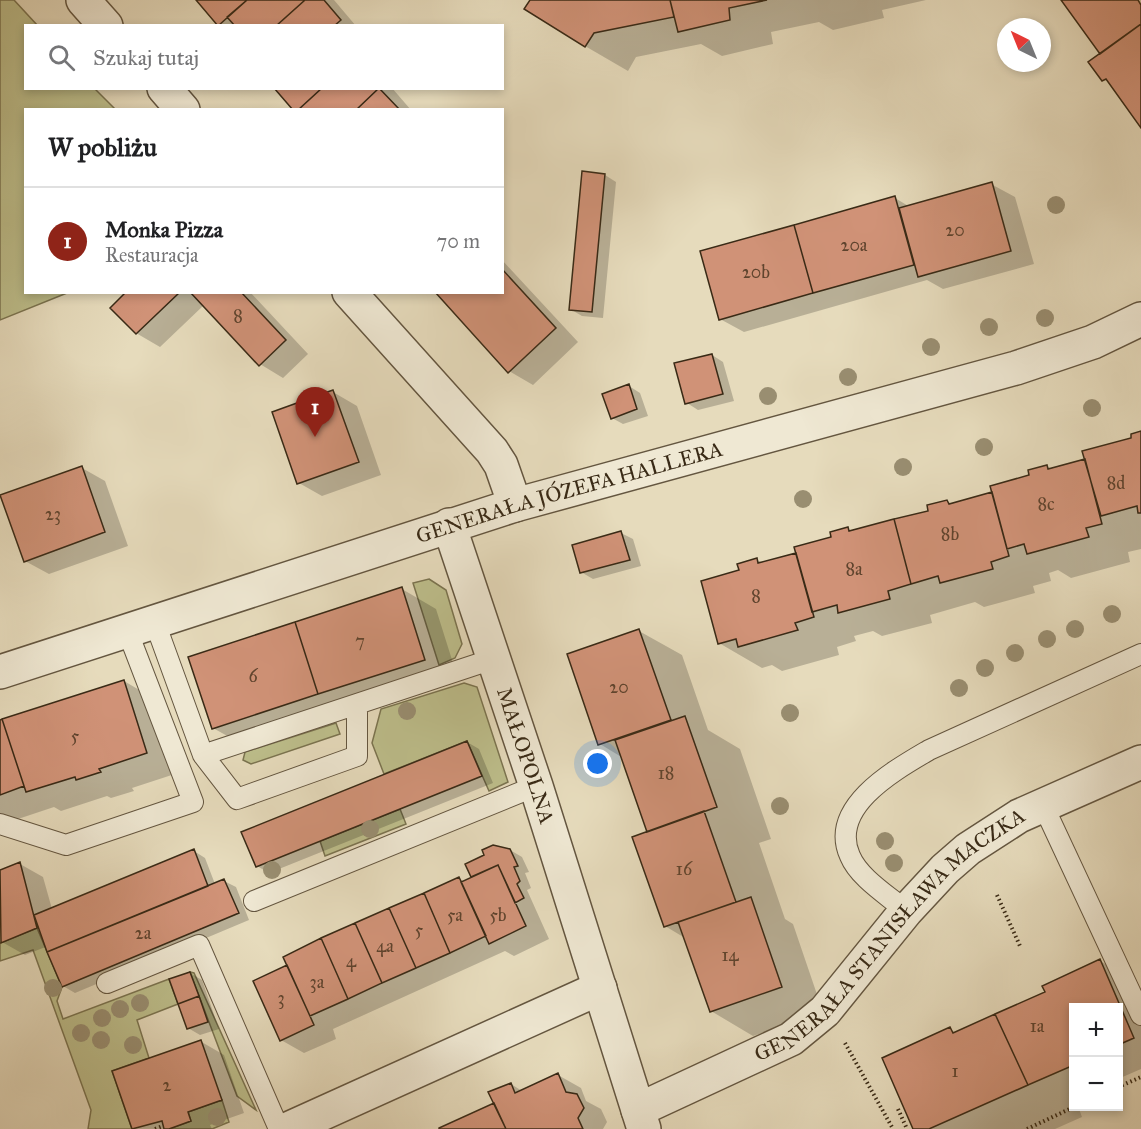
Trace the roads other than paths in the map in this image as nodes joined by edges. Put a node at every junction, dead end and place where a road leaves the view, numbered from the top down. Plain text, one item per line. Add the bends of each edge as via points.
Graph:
1 (83, 0) edge
2 (104, 24) edge
3 (166, 90) edge
4 (181, 108) edge
5 (351, 294) edge
6 (1141, 319) edge
7 (515, 505) junction
8 (449, 525) junction
9 (140, 625) junction
10 (1141, 654) edge
11 (493, 659) junction
12 (0, 672) edge
13 (357, 704) junction
14 (203, 755) junction
15 (1141, 762) edge
16 (536, 786) junction
17 (1043, 805) junction
18 (0, 824) edge
19 (254, 901) dead end
20 (906, 911) junction
21 (107, 983) dead end
22 (600, 988) junction
23 (1141, 1015) edge
24 (641, 1119) edge
25 (279, 1129) edge
26 (288, 1129) edge

1 - 2 street
3 - 4 street
5 - 7 street via 492,451
6 - 7 street, GENERAŁA JÓZEFA HALLERA via 1093,342 1016,368
7 - 8 street, GENERAŁA JÓZEFA HALLERA
8 - 9 street, GENERAŁA JÓZEFA HALLERA
8 - 11 street, MAŁOPOLNA
9 - 12 street, GENERAŁA JÓZEFA HALLERA
9 - 14 lane
9 - 18 lane via 193,802 66,845
10 - 20 lane via 929,750 896,769 854,808 846,830 850,855 861,871
11 - 13 lane
11 - 16 street, MAŁOPOLNA
13 - 14 lane
13 - 14 lane via 357,756 237,799
15 - 17 street, GENERAŁA STANISŁAWA MACZKA
16 - 19 lane
16 - 22 street, MAŁOPOLNA
17 - 20 street, GENERAŁA STANISŁAWA MACZKA via 994,830 968,849
17 - 23 lane
20 - 24 street, GENERAŁA STANISŁAWA MACZKA via 825,1011 791,1039
21 - 25 lane via 199,945
22 - 24 street, MAŁOPOLNA
22 - 26 street

